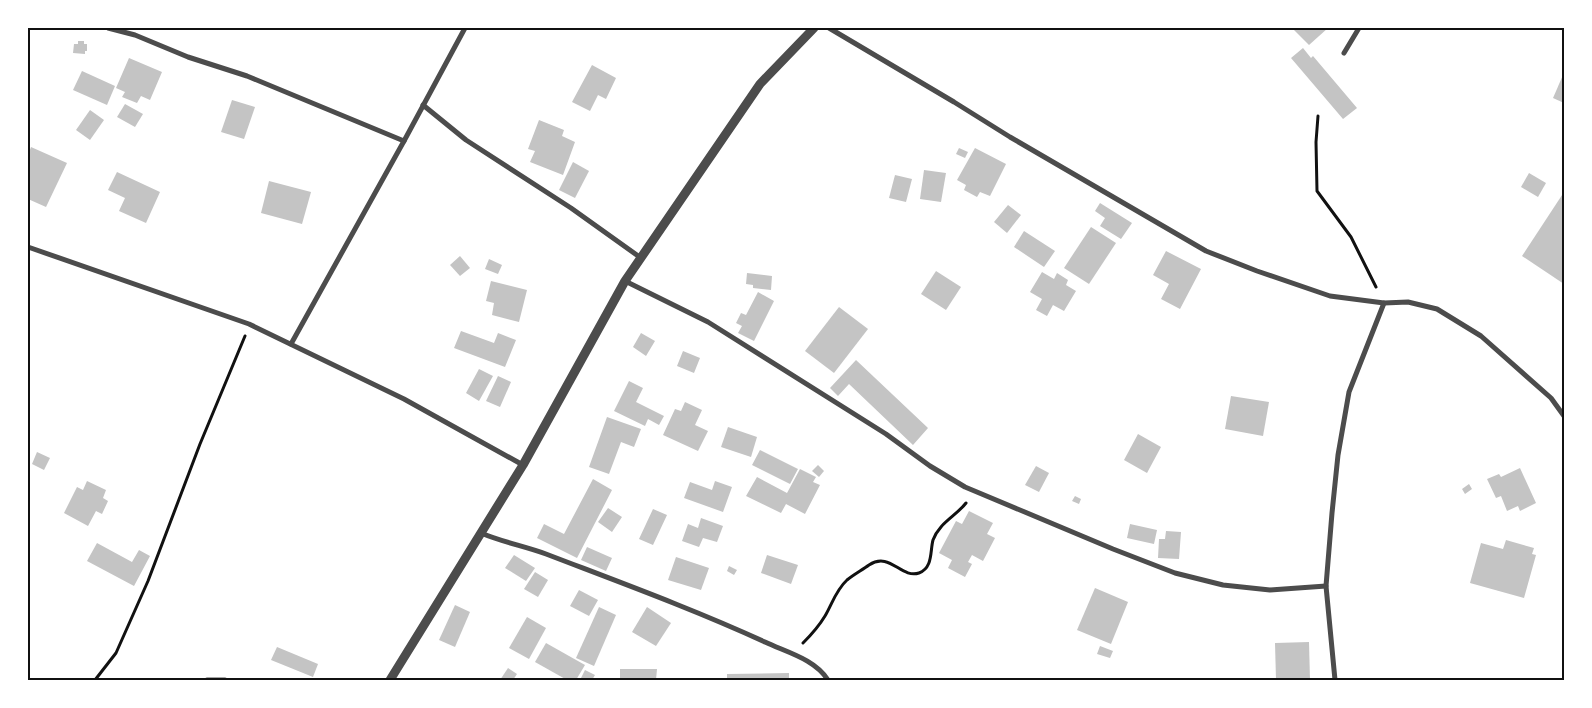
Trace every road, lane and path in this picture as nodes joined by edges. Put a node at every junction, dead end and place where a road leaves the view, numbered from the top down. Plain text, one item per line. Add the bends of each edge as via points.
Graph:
1 (108, 28) edge
2 (465, 28) edge
3 (814, 28) edge
4 (829, 28) edge
5 (1359, 28) edge
6 (1344, 53) dead end
7 (423, 106) junction
8 (1318, 116) dead end
9 (404, 141) junction
10 (28, 247) edge
11 (641, 258) junction
12 (625, 281) junction
13 (1384, 303) junction
14 (249, 324) junction
15 (291, 344) junction
16 (1564, 416) edge
17 (523, 465) junction
18 (974, 491) junction
19 (481, 533) junction
20 (1326, 586) junction
21 (792, 654) junction
22 (95, 680) edge
23 (207, 680) edge
24 (226, 680) edge
25 (390, 680) edge
26 (828, 680) edge
27 (1335, 680) edge

1 - 9 street via 247,76
2 - 7 street
3 - 11 street via 760,84
4 - 13 street via 1206,250 1330,296
5 - 6 street
7 - 9 street
7 - 11 street via 466,140 572,208
8 - 13 path via 1317,191 1351,238
9 - 15 street
10 - 14 street
11 - 12 street
12 - 17 street
12 - 18 street via 708,322
13 - 16 street via 1408,302 1436,309 1482,336 1551,398
13 - 20 street via 1349,392 1337,464
14 - 15 street
14 - 22 path via 148,581 116,652
15 - 17 street via 404,399
17 - 19 street
18 - 20 street via 1175,573 1270,590
18 - 21 path via 962,508 938,530 925,569 911,574 888,562 871,563 838,590 824,618
19 - 21 street via 707,616
19 - 25 street
20 - 27 street
21 - 26 street via 805,659
23 - 24 street

